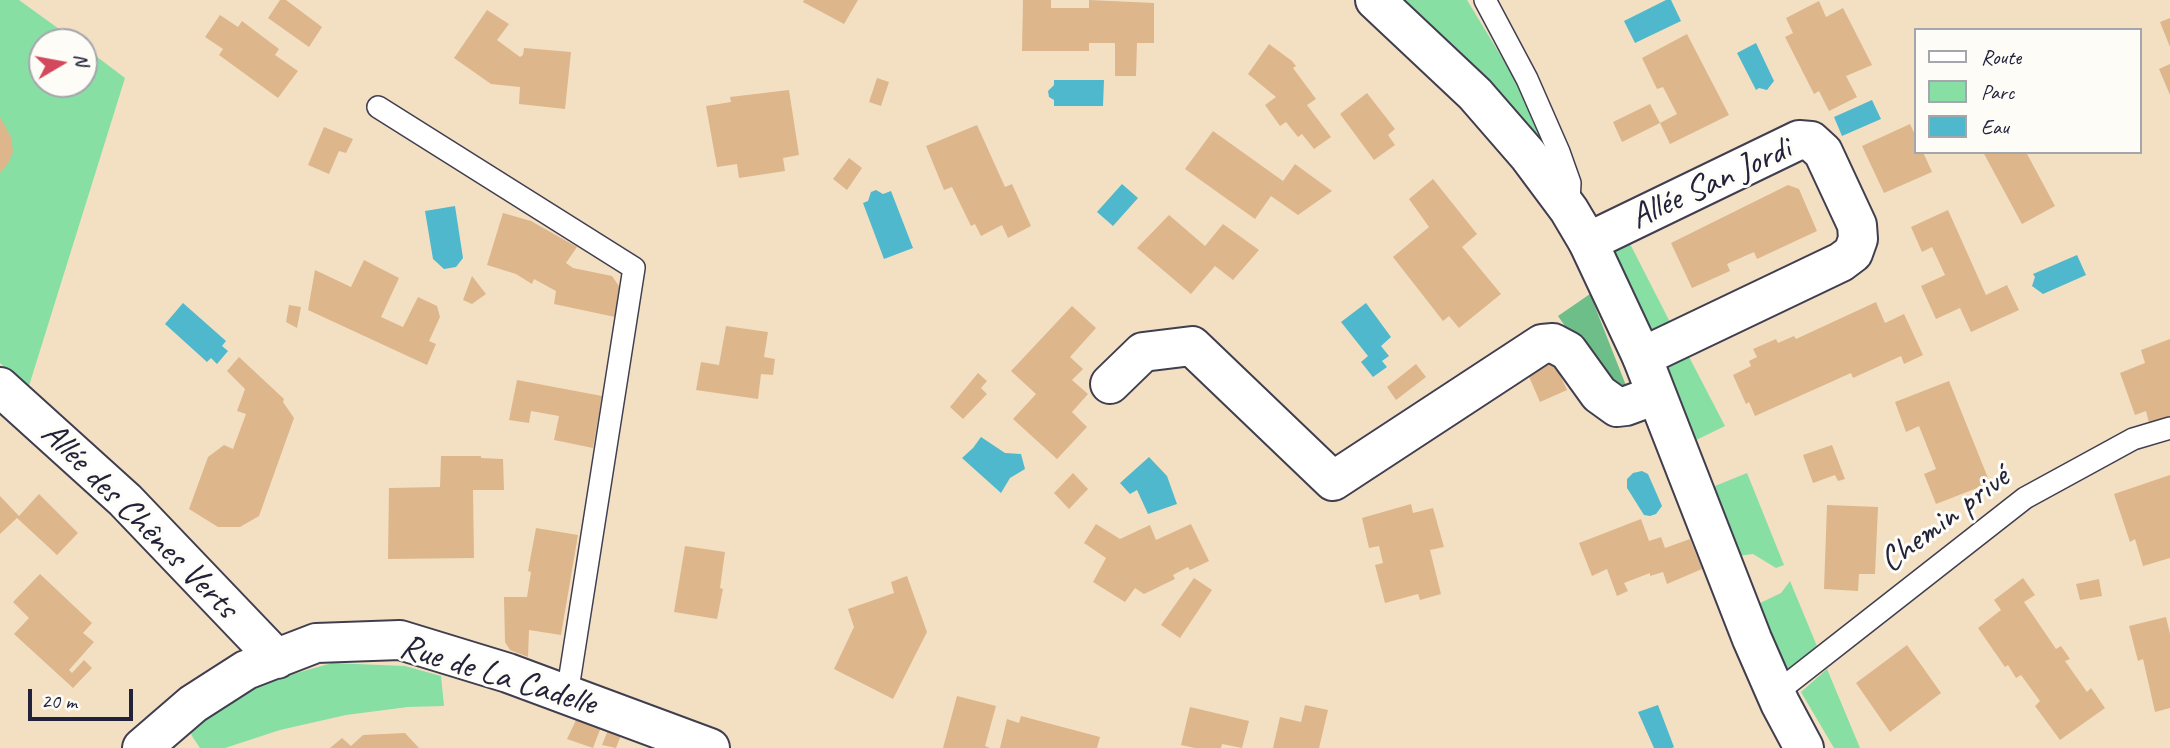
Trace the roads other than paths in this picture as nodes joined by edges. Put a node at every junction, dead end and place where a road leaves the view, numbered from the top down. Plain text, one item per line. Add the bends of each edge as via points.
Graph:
1 (1375, 0) edge
2 (1485, 0) edge
3 (378, 107) dead end
4 (1579, 226) junction
5 (1642, 357) junction
6 (1110, 384) dead end
7 (0, 387) edge
8 (1656, 395) junction
9 (2170, 428) edge
10 (277, 659) junction
11 (1776, 693) junction
12 (567, 695) junction
13 (142, 748) edge
14 (710, 748) edge
15 (1804, 748) edge

1 - 4 street via 1475,94 1528,155
2 - 4 lane via 1559,152
3 - 12 lane via 634,268
4 - 5 street
4 - 5 street, Allée San Jordi via 1799,140 1811,141 1829,164 1857,225 1853,253
5 - 8 street
6 - 8 street via 1143,352 1192,346 1333,481 1542,344 1553,343 1568,351 1600,394 1617,407
7 - 10 street, Allée des Chênes Verts via 125,500
8 - 11 street
9 - 11 lane, Chemin privé via 2133,439 2025,498
10 - 12 street, Rue de La Cadelle via 316,643 400,640
10 - 13 street, Rue de La Cadelle via 246,670 193,704
11 - 15 street
12 - 14 street, Rue de La Cadelle

